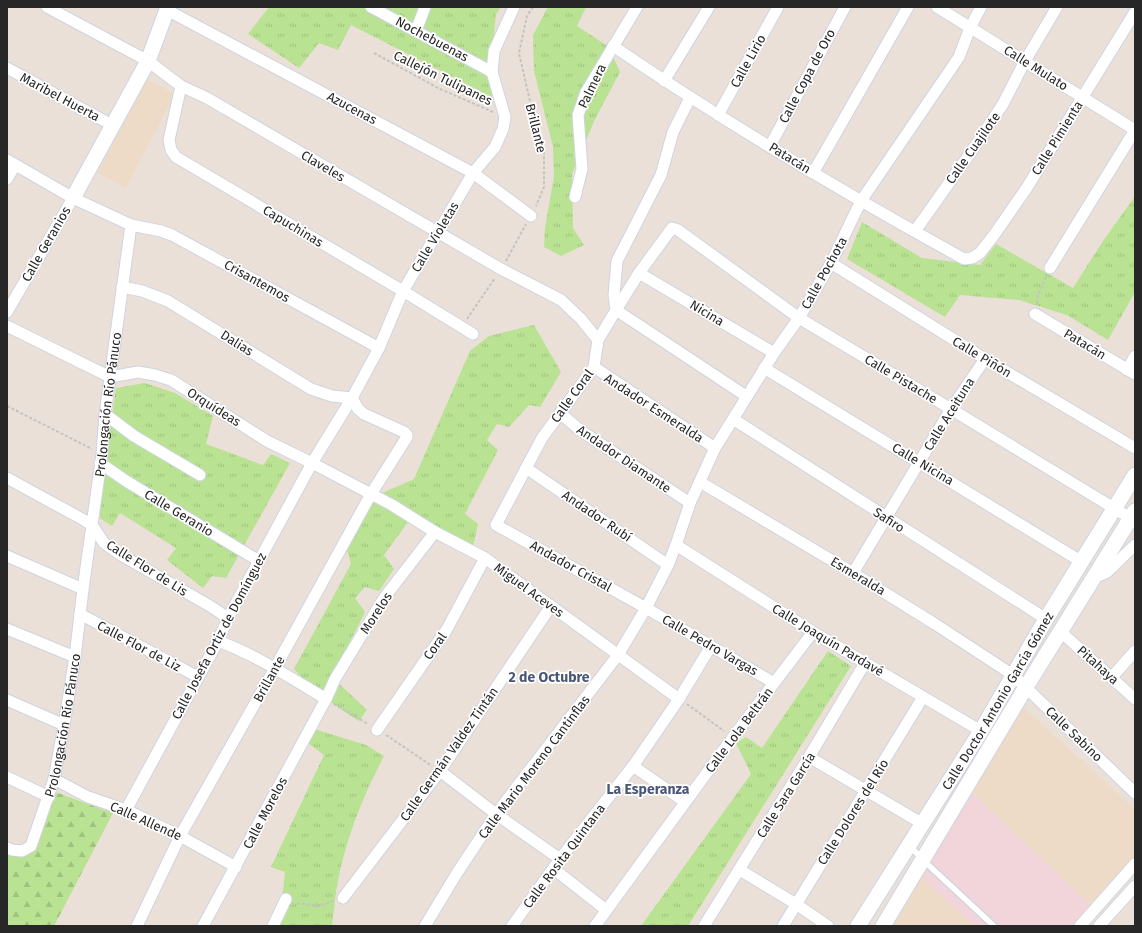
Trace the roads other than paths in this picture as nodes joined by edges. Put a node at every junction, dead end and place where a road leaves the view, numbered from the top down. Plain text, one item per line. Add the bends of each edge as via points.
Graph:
1 (47, 7) edge
2 (371, 7) edge
3 (425, 7) edge
4 (514, 7) edge
5 (637, 7) edge
6 (710, 7) edge
7 (778, 7) edge
8 (845, 7) edge
9 (908, 7) edge
10 (937, 7) edge
11 (981, 7) edge
12 (1057, 7) edge
13 (168, 8) edge
14 (1135, 12) edge
15 (970, 28) junction
16 (416, 31) junction
17 (613, 46) junction
18 (148, 61) junction
19 (1024, 61) junction
20 (7, 68) edge
21 (492, 72) junction
22 (664, 81) junction
23 (181, 86) junction
24 (1083, 97) junction
25 (690, 98) junction
26 (718, 115) junction
27 (112, 125) junction
28 (1135, 130) edge
29 (770, 146) junction
30 (11, 163) edge
31 (473, 173) junction
32 (813, 173) junction
33 (7, 179) edge
34 (575, 197) dead end
35 (73, 198) junction
36 (861, 201) junction
37 (531, 216) road end
38 (131, 225) junction
39 (672, 228) joint
40 (915, 231) junction
41 (438, 233) junction
42 (972, 258) joint
43 (831, 263) junction
44 (1050, 268) road end
45 (639, 273) junction
46 (122, 286) junction
47 (403, 291) junction
48 (616, 310) junction
49 (7, 312) edge
50 (1035, 314) road end
51 (799, 318) junction
52 (7, 326) edge
53 (472, 334) dead end
54 (598, 340) junction
55 (379, 348) junction
56 (774, 353) junction
57 (1135, 356) edge
58 (984, 359) junction
59 (594, 367) junction
60 (764, 368) junction
61 (1131, 372) edge
62 (110, 377) junction
63 (746, 396) junction
64 (352, 398) junction
65 (951, 409) junction
66 (560, 413) junction
67 (105, 414) junction
68 (733, 418) junction
69 (715, 448) junction
70 (1135, 448) edge
71 (101, 459) junction
72 (920, 462) junction
73 (312, 463) junction
74 (526, 468) junction
75 (200, 474) dead end
76 (1135, 475) edge
77 (7, 478) edge
78 (700, 482) junction
79 (370, 494) junction
80 (690, 503) junction
81 (1115, 509) junction
82 (1133, 517) edge
83 (886, 518) junction
84 (496, 525) joint
85 (92, 526) junction
86 (435, 532) junction
87 (676, 545) junction
88 (1135, 545) edge
89 (7, 556) edge
90 (485, 558) junction
91 (259, 561) junction
92 (1082, 562) junction
93 (668, 565) junction
94 (853, 573) junction
95 (1092, 579) junction
96 (83, 589) junction
97 (551, 606) junction
98 (646, 608) junction
99 (80, 614) junction
100 (228, 618) junction
101 (1046, 619) junction
102 (7, 629) edge
103 (813, 632) junction
104 (1061, 632) junction
105 (218, 641) junction
106 (711, 646) junction
107 (1135, 651) edge
108 (618, 655) junction
109 (75, 657) junction
110 (865, 663) junction
111 (274, 668) junction
112 (1013, 676) junction
113 (1112, 677) junction
114 (198, 678) junction
115 (774, 683) junction
116 (1026, 687) junction
117 (923, 697) junction
118 (326, 699) junction
119 (679, 699) junction
120 (1135, 699) edge
121 (7, 700) edge
122 (64, 724) junction
123 (377, 730) dead end
124 (981, 731) junction
125 (809, 757) junction
126 (633, 766) junction
127 (440, 771) junction
128 (7, 777) edge
129 (54, 779) junction
130 (867, 790) junction
131 (1135, 792) edge
132 (49, 797) junction
133 (685, 802) junction
134 (126, 810) junction
135 (496, 814) junction
136 (923, 824) junction
137 (180, 836) junction
138 (910, 845) junction
139 (7, 848) edge
140 (560, 859) junction
141 (923, 860) junction
142 (1135, 864) edge
143 (236, 867) junction
144 (554, 869) junction
145 (740, 870) junction
146 (1135, 886) edge
147 (343, 898) road end
148 (286, 899) road end
149 (796, 904) junction
150 (606, 910) junction
151 (136, 926) edge
152 (203, 926) edge
153 (273, 926) edge
154 (425, 926) edge
155 (512, 926) edge
156 (595, 926) edge
157 (704, 926) edge
158 (783, 926) edge
159 (828, 926) edge
160 (858, 926) edge
161 (883, 926) edge
162 (994, 926) edge
163 (1080, 926) edge
164 (1099, 926) edge

1 - 18 street, Claveles
2 - 16 street, Nochebuenas
3 - 16 street
4 - 21 street via 494,51
5 - 17 street, Palmera
6 - 22 street
7 - 26 street, Calle Lirio
8 - 29 street, Calle Copa de Oro
9 - 32 street
10 - 15 street, Calle Mulato
11 - 15 street, Calle Pochota
12 - 19 street, Calle Cuajilote
13 - 18 street
13 - 31 street, Azucenas
14 - 24 street, Calle Pimienta
15 - 19 street, Calle Mulato
15 - 36 street, Calle Pochota via 958,57
16 - 21 street, Nochebuenas
17 - 22 street, Patacán
17 - 34 street, Palmera via 586,92 578,115 582,169
18 - 23 street, Claveles
18 - 27 street
19 - 24 street, Calle Mulato
19 - 40 street, Calle Cuajilote via 1004,104
20 - 27 street, Maribel Huerta
21 - 31 street, Calle Violetas via 505,117 503,129 495,146
22 - 25 street, Patacán
23 - 41 street, Claveles via 207,98
23 - 47 street, Capuchinas via 169,140 176,157
24 - 28 street, Calle Mulato
24 - 42 street, Calle Pimienta via 994,235 980,253
25 - 26 street, Patacán
25 - 48 street via 673,132 661,175 617,261 614,295
26 - 29 street, Patacán
27 - 35 street
28 - 44 street
29 - 32 street, Patacán
30 - 33 street
30 - 35 street
31 - 37 street, Azucenas
31 - 41 street, Calle Violetas
32 - 36 street, Patacán
35 - 38 street
35 - 49 street, Calle Geranios
36 - 40 street, Patacán
36 - 43 street, Calle Pochota
38 - 46 street, Prolongación Río Pánuco
38 - 55 street, Crisantemos via 172,235
39 - 45 street, Calle Coral
39 - 51 street, Calle Pistache
40 - 42 street, Patacán via 964,259
41 - 47 street, Calle Violetas
41 - 54 street, Claveles via 561,300
43 - 51 street, Calle Pochota
43 - 58 street, Calle Piñón
45 - 48 street, Calle Coral
45 - 56 street, Nicina
46 - 62 street, Prolongación Río Pánuco
46 - 64 street, Dalias via 168,300 311,389 332,396
47 - 53 street, Capuchinas
47 - 55 street, Calle Violetas
48 - 54 street, Calle Coral
48 - 63 street
50 - 61 street, Patacán
51 - 56 street, Calle Pochota
51 - 65 street, Calle Pistache
52 - 62 street
54 - 59 street, Calle Coral
55 - 64 street, Calle Violetas
56 - 60 street, Calle Pochota
57 - 61 street
58 - 65 street, Calle Aceituna
58 - 70 street, Calle Piñón
59 - 66 street, Calle Coral
59 - 69 street, Andador Esmeralda
60 - 63 street, Calle Pochota
60 - 72 street, Calle Nicina
62 - 67 street, Prolongación Río Pánuco
62 - 73 street, Orquídeas via 138,372 171,380 267,441
63 - 68 street, Calle Pochota
64 - 73 street, Calle Violetas
64 - 79 street, Brillante via 364,414 407,435
65 - 72 street, Calle Aceituna
65 - 81 street, Calle Pistache
66 - 74 street, Calle Coral via 542,438
66 - 80 street, Andador Diamante via 580,430
67 - 71 street, Prolongación Río Pánuco
67 - 75 street via 134,436
68 - 69 street, Calle Pochota
68 - 83 street, Safiro
69 - 78 street, Calle Pochota
71 - 85 street, Prolongación Río Pánuco
71 - 91 street, Calle Geranio via 126,481
72 - 83 street, Calle Aceituna
72 - 92 street, Calle Nicina
73 - 79 street, Miguel Aceves
73 - 91 street, Calle Josefa Ortiz de Domínguez
74 - 84 street, Calle Coral
74 - 93 street, Andador Rubí
76 - 81 street, Calle Doctor Antonio García Gómez
77 - 85 street, Calle Flor de Lis
78 - 80 street, Calle Pochota
78 - 94 street, Esmeralda
79 - 86 street, Miguel Aceves
79 - 111 street, Brillante
80 - 87 street, Calle Pochota
81 - 82 street, Calle Pistache
81 - 92 street, Calle Doctor Antonio García Gómez
82 - 95 street, Calle Doctor Antonio García Gómez
83 - 94 street, Calle Aceituna
83 - 101 street, Safiro
84 - 98 street, Andador Cristal
85 - 96 street, Prolongación Río Pánuco
85 - 100 street, Calle Flor de Lis via 104,543 121,555
86 - 90 street, Miguel Aceves
86 - 118 street, Morelos via 384,598 335,679
87 - 93 street, Calle Mario Moreno Cantinflas
87 - 103 street, Calle Joaquín Pardavé
88 - 95 street via 1107,572
89 - 96 street
90 - 97 street, Miguel Aceves
90 - 123 street, Coral via 447,629
91 - 100 street, Calle Josefa Ortiz de Domínguez
92 - 101 street, Calle Doctor Antonio García Gómez
93 - 98 street, Calle Mario Moreno Cantinflas
94 - 112 street, Esmeralda
95 - 104 street, Calle Doctor Antonio García Gómez
96 - 99 street, Prolongación Río Pánuco
97 - 108 street, Miguel Aceves
97 - 127 street, Calle Germán Valdez Tintán
98 - 106 street, Calle Pedro Vargas
98 - 108 street, Calle Mario Moreno Cantinflas
99 - 109 street, Prolongación Río Pánuco
99 - 114 street, Calle Flor de Liz
100 - 105 street, Calle Josefa Ortiz de Domínguez
101 - 112 street, Calle Doctor Antonio García Gómez
102 - 109 street
103 - 110 street, Calle Joaquín Pardavé
103 - 115 street, Calle Lola Beltrán
104 - 113 street, Pitahaya
104 - 116 street, Calle Doctor Antonio García Gómez
105 - 111 street
105 - 114 street, Calle Josefa Ortiz de Domínguez
106 - 115 street, Calle Pedro Vargas
106 - 119 street, Calle Rosita Quintana
107 - 113 street
108 - 119 street, Miguel Aceves
108 - 135 street, Calle Mario Moreno Cantinflas
109 - 122 street, Prolongación Río Pánuco
110 - 117 street, Calle Joaquín Pardavé
110 - 125 street, Calle Sara García
111 - 118 street
111 - 137 street, Brillante
112 - 116 street, Calle Sabino
112 - 124 street, Calle Doctor Antonio García Gómez
113 - 120 street, Pitahaya
114 - 134 street, Calle Josefa Ortiz de Domínguez
115 - 133 street, Calle Lola Beltrán
116 - 131 street, Calle Sabino
116 - 141 street, Calle Doctor Antonio García Gómez
117 - 124 street, Calle Joaquín Pardavé
117 - 130 street, Calle Dolores del Río
118 - 143 street, Calle Morelos
119 - 126 street, Calle Rosita Quintana
121 - 122 street
122 - 129 street, Prolongación Río Pánuco
124 - 136 street, Calle Doctor Antonio García Gómez
125 - 130 street
125 - 145 street, Calle Sara García
126 - 133 street
126 - 140 street, Calle Rosita Quintana
127 - 135 street
127 - 147 street, Calle Germán Valdez Tintán
128 - 132 street
129 - 132 street, Prolongación Río Pánuco
129 - 134 street, Calle Allende via 88,797
130 - 136 street
130 - 149 street, Calle Dolores del Río
132 - 139 street, Prolongación Río Pánuco via 30,846 22,851
133 - 150 street, Calle Lola Beltrán
134 - 137 street, Calle Allende
135 - 140 street
135 - 154 street, Calle Mario Moreno Cantinflas
136 - 138 street, Calle Doctor Antonio García Gómez
137 - 143 street, Calle Allende
137 - 151 street, Brillante
138 - 141 lane
138 - 160 street, Calle Doctor Antonio García Gómez
140 - 144 street, Calle Rosita Quintana
141 - 161 street, Calle Doctor Antonio García Gómez
141 - 162 lane
142 - 163 street
143 - 152 street, Calle Morelos
144 - 150 street
144 - 155 street, Calle Rosita Quintana
145 - 149 street
145 - 157 street, Calle Sara García
146 - 164 street
148 - 153 street
149 - 158 street, Calle Dolores del Río
149 - 159 street
150 - 156 street, Calle Lola Beltrán

